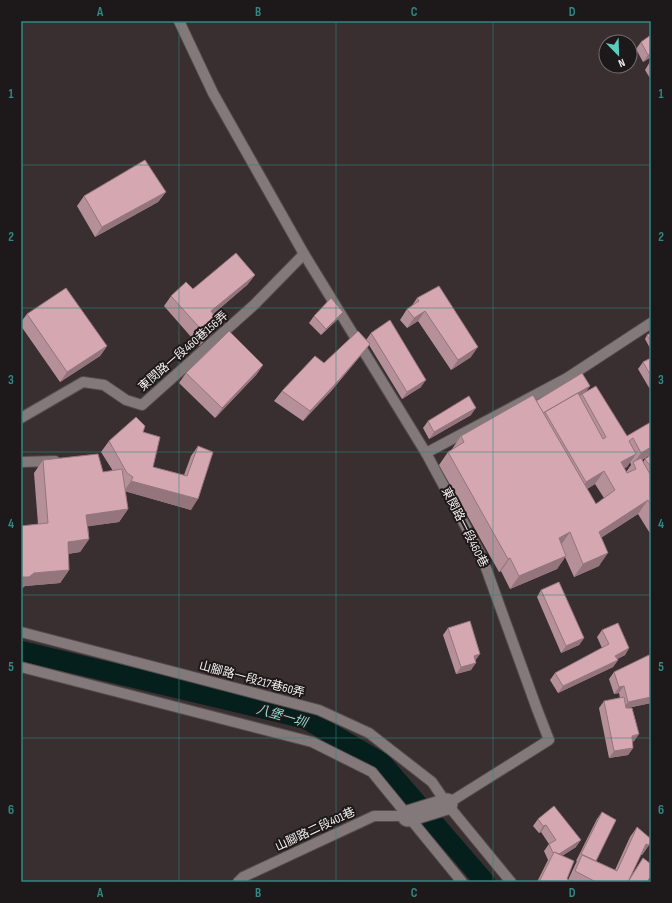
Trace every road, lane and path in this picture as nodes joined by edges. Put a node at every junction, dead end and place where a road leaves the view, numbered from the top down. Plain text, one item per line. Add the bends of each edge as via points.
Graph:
1 (179, 21) edge
2 (304, 254) junction
3 (651, 323) edge
4 (21, 418) edge
5 (426, 453) junction
6 (68, 461) edge
7 (21, 462) edge
8 (21, 632) edge
9 (21, 667) edge
10 (447, 804) junction
11 (408, 816) junction
12 (238, 882) edge
13 (462, 882) edge
14 (511, 882) edge

1 - 2 lane via 213,93
2 - 4 lane, 東閔路一段460巷156弄 via 254,306 142,405 126,400 104,385 83,382
2 - 5 lane
3 - 5 lane via 567,378
5 - 10 lane, 東閔路一段460巷 via 482,557 549,740
6 - 7 lane
8 - 10 lane, 山腳路一段217巷60弄 via 319,710 369,733 432,782
9 - 11 lane via 312,742 372,772
10 - 11 street, 東閔路一段460巷
10 - 14 lane, 山腳路一段217巷60弄
11 - 12 lane, 山腳路二段401巷 via 374,816 243,877
11 - 13 lane

